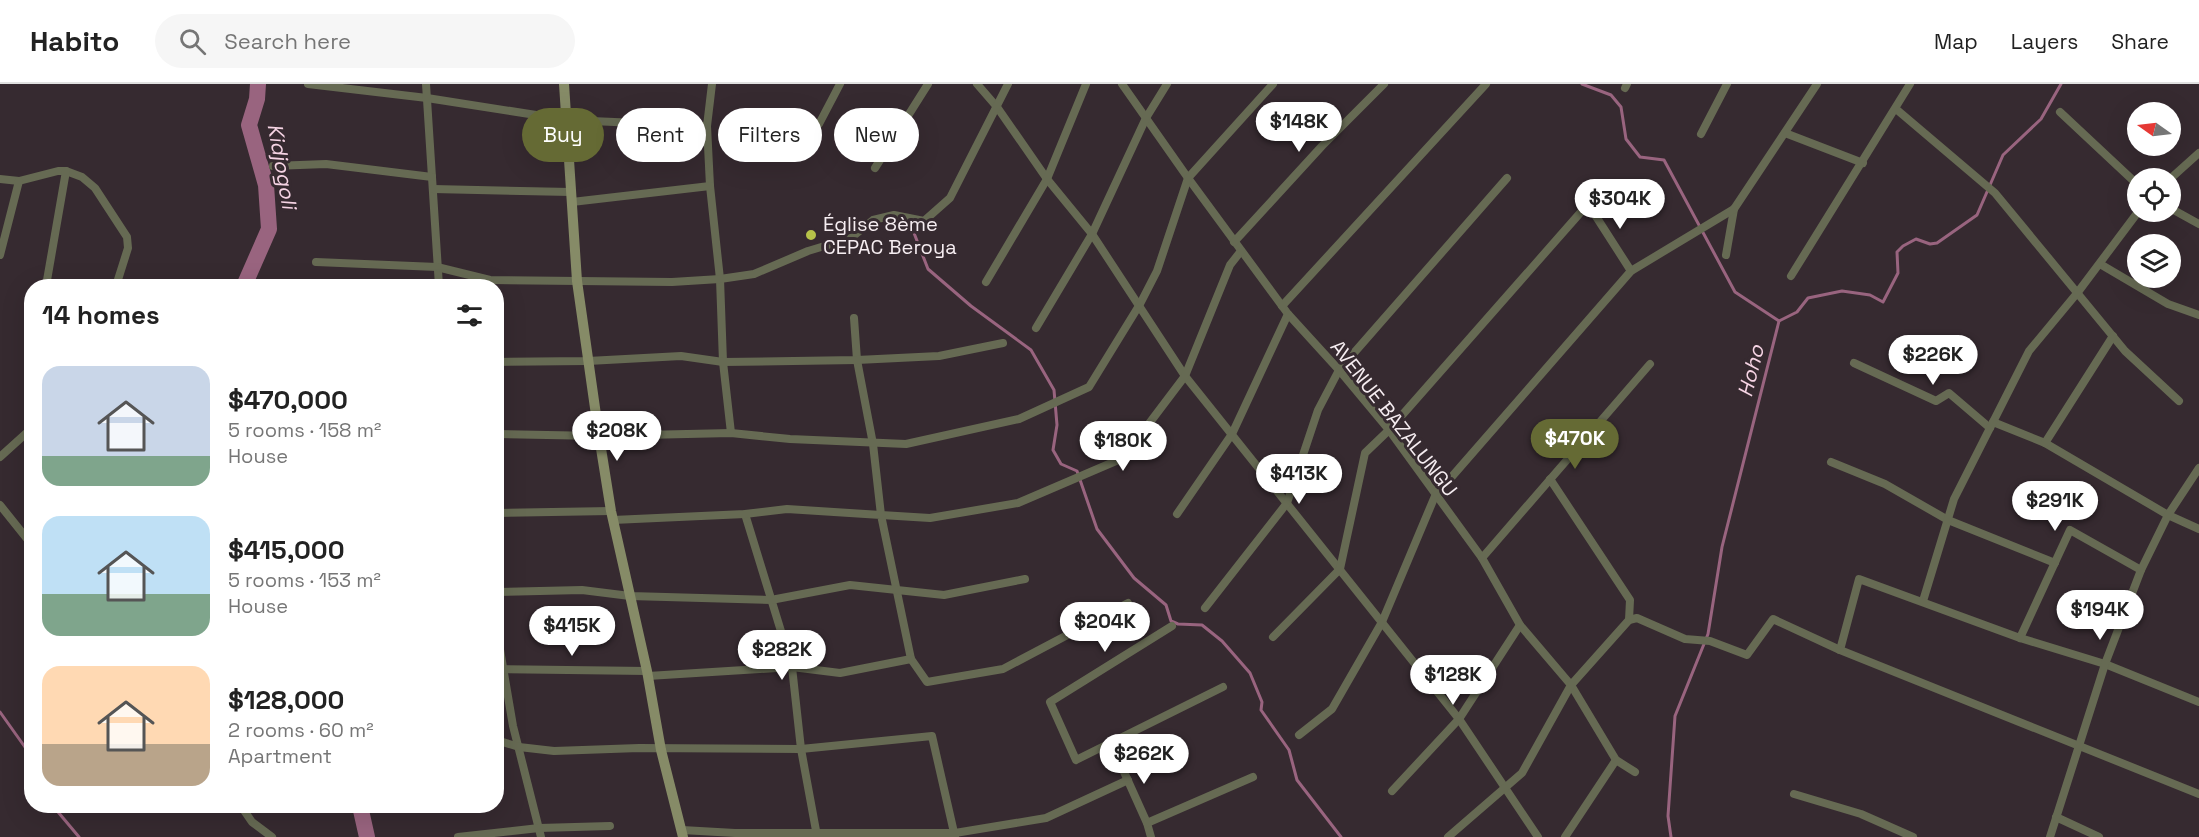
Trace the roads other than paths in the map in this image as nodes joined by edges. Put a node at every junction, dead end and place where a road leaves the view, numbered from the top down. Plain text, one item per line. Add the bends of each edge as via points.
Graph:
1 (308, 84) edge
2 (426, 84) edge
3 (564, 84) edge
4 (712, 84) edge
5 (840, 84) edge
6 (928, 84) edge
7 (977, 84) edge
8 (1008, 84) edge
9 (1086, 84) edge
10 (1122, 84) edge
11 (1167, 84) edge
12 (1384, 84) edge
13 (1486, 84) edge
14 (1727, 84) edge
15 (1817, 84) edge
16 (1910, 84) edge
17 (1269, 85) edge
18 (427, 98) junction
19 (997, 107) junction
20 (567, 108) edge
21 (1896, 109) junction
22 (2060, 112) dead end
23 (522, 113) edge
24 (822, 117) edge
25 (1146, 118) junction
26 (604, 122) edge
27 (707, 126) junction
28 (1785, 133) junction
29 (1701, 134) dead end
30 (2199, 153) edge
31 (570, 162) edge
32 (1863, 162) junction
33 (273, 166) dead end
34 (875, 168) dead end
35 (2181, 169) edge
36 (66, 171) junction
37 (2127, 174) edge
38 (432, 177) junction
39 (1188, 178) junction
40 (1507, 178) dead end
41 (0, 179) edge
42 (1047, 179) junction
43 (19, 181) junction
44 (1615, 184) dead end
45 (710, 186) junction
46 (433, 189) junction
47 (572, 197) junction
48 (1588, 204) junction
49 (1734, 209) junction
50 (2181, 214) edge
51 (2131, 222) edge
52 (2199, 224) edge
53 (1092, 234) junction
54 (1234, 242) junction
55 (1240, 251) junction
56 (0, 255) edge
57 (1726, 255) dead end
58 (316, 262) dead end
59 (2100, 264) junction
60 (437, 267) junction
61 (1631, 271) junction
62 (1791, 276) dead end
63 (47, 279) edge
64 (118, 279) edge
65 (438, 279) edge
66 (486, 279) edge
67 (720, 279) junction
68 (504, 280) edge
69 (577, 281) junction
70 (986, 282) dead end
71 (2078, 292) junction
72 (1140, 304) junction
73 (1282, 306) junction
74 (1288, 314) junction
75 (2199, 315) edge
76 (854, 318) dead end
77 (1036, 328) dead end
78 (2113, 336) junction
79 (1003, 343) dead end
80 (857, 360) junction
81 (588, 361) junction
82 (504, 362) edge
83 (723, 362) junction
84 (1854, 363) dead end
85 (1650, 364) dead end
86 (1339, 370) junction
87 (1185, 376) junction
88 (2179, 401) dead end
89 (1991, 425) junction
90 (1389, 430) junction
91 (730, 433) junction
92 (504, 434) edge
93 (1232, 434) junction
94 (24, 435) edge
95 (599, 436) junction
96 (2045, 443) junction
97 (873, 444) junction
98 (0, 457) edge
99 (1831, 462) dead end
100 (2199, 468) edge
101 (1550, 479) junction
102 (1436, 496) junction
103 (1287, 503) junction
104 (0, 505) edge
105 (504, 513) edge
106 (745, 514) junction
107 (1177, 514) dead end
108 (881, 515) junction
109 (2168, 515) junction
110 (612, 516) junction
111 (1948, 520) junction
112 (2199, 529) edge
113 (24, 534) edge
114 (1482, 558) junction
115 (2055, 563) junction
116 (1340, 569) junction
117 (2141, 570) junction
118 (1025, 579) dead end
119 (898, 591) junction
120 (504, 592) edge
121 (630, 596) junction
122 (771, 600) junction
123 (1923, 601) junction
124 (1128, 603) dead end
125 (1205, 608) dead end
126 (1629, 620) junction
127 (1382, 622) junction
128 (1172, 626) dead end
129 (1520, 626) junction
130 (1273, 637) dead end
131 (2020, 638) junction
132 (1840, 650) junction
133 (911, 659) junction
134 (2104, 664) junction
135 (792, 667) junction
136 (504, 669) edge
137 (647, 674) junction
138 (1571, 685) junction
139 (504, 687) edge
140 (1223, 687) dead end
141 (2199, 702) edge
142 (1459, 719) junction
143 (1299, 735) dead end
144 (504, 742) edge
145 (1111, 742) junction
146 (2079, 746) junction
147 (519, 747) junction
148 (801, 749) junction
149 (661, 750) junction
150 (1616, 760) junction
151 (1635, 772) dead end
152 (1253, 777) dead end
153 (1128, 780) junction
154 (1505, 788) junction
155 (1392, 791) dead end
156 (1794, 794) dead end
157 (2199, 794) edge
158 (246, 813) edge
159 (2056, 818) junction
160 (1147, 823) junction
161 (610, 826) dead end
162 (540, 828) junction
163 (683, 833) edge
164 (816, 835) edge
165 (955, 835) edge
166 (272, 837) edge
167 (458, 837) edge
168 (541, 837) edge
169 (1151, 837) edge
170 (1448, 837) edge
171 (1538, 837) edge
172 (1564, 837) edge
173 (1913, 837) edge
174 (2050, 837) edge
175 (2099, 837) edge

1 - 18 street
2 - 18 street
3 - 20 street
4 - 27 street
5 - 24 street
6 - 34 street
7 - 19 street
8 - 19 street
9 - 42 street
10 - 25 street, AVENUE BAZALUNGU
11 - 25 street
12 - 54 street
13 - 73 street
14 - 29 street
15 - 28 street
16 - 21 street
17 - 39 street
18 - 23 street
18 - 38 street
19 - 42 street
19 - 67 street via 950,198 924,221 894,215 873,220 851,238 754,274
21 - 32 street
21 - 71 street via 1995,193
22 - 37 street
25 - 39 street, AVENUE BAZALUNGU
25 - 53 street
26 - 27 street
27 - 45 street
28 - 32 street
28 - 49 street
30 - 35 street
31 - 47 street
32 - 62 street
33 - 38 street via 326,164
36 - 43 street
36 - 63 street
36 - 64 street via 95,188 127,237 128,248
38 - 46 street
39 - 54 street, AVENUE BAZALUNGU
39 - 72 street via 1157,271
40 - 86 street
41 - 43 street
42 - 53 street
42 - 70 street
43 - 56 street
44 - 48 street
45 - 47 street
45 - 67 street
46 - 47 street
46 - 60 street
47 - 69 street
48 - 61 street
48 - 90 street
49 - 57 street
49 - 61 street
50 - 52 street
51 - 59 street
53 - 72 street
53 - 77 street
54 - 55 street, AVENUE BAZALUNGU
55 - 73 street, AVENUE BAZALUNGU
55 - 87 street via 1230,266
58 - 60 street
59 - 71 street
59 - 75 street via 2168,304
60 - 65 street
60 - 66 street
61 - 102 street
67 - 69 street
67 - 83 street
68 - 69 street
69 - 81 street
71 - 78 street
71 - 89 street via 2029,351
72 - 87 street
72 - 97 street via 1089,387 1019,419 906,444
73 - 74 street, AVENUE BAZALUNGU
74 - 86 street, AVENUE BAZALUNGU
74 - 93 street
76 - 80 street
78 - 88 street
78 - 96 street
79 - 80 street via 939,356
80 - 83 street
80 - 97 street
81 - 82 street
81 - 83 street via 681,356
81 - 95 street
83 - 91 street
84 - 89 street via 1936,401 1949,393
85 - 101 street
86 - 90 street, AVENUE BAZALUNGU
86 - 103 street via 1318,410
87 - 93 street
87 - 108 street via 1123,458 1018,503 930,518
89 - 96 street
89 - 111 street
90 - 102 street, AVENUE BAZALUNGU
90 - 116 street via 1365,453
91 - 95 street
91 - 97 street
92 - 95 street
93 - 103 street
93 - 107 street
94 - 98 street
95 - 110 street
96 - 109 street
97 - 108 street
99 - 111 street via 1885,484
100 - 109 street
101 - 114 street
101 - 126 street via 1630,600
102 - 114 street, AVENUE BAZALUNGU
102 - 127 street
103 - 116 street
103 - 125 street
104 - 113 street
105 - 110 street
106 - 108 street via 787,509
106 - 110 street
106 - 122 street
108 - 119 street
109 - 112 street
109 - 117 street
110 - 121 street
111 - 115 street
111 - 123 street
114 - 129 street, AVENUE BAZALUNGU
115 - 117 street via 2070,530
115 - 131 street
116 - 127 street
116 - 130 street
117 - 134 street
118 - 119 street via 944,595
119 - 122 street via 850,585
119 - 133 street
120 - 121 street via 582,590
121 - 122 street
121 - 137 street
122 - 135 street
123 - 131 street
123 - 132 street via 1859,579
124 - 133 street via 1003,669 927,682
126 - 132 street via 1637,618 1685,639 1706,640 1747,655 1773,619
126 - 138 street
127 - 142 street
127 - 143 street via 1332,709
128 - 145 street via 1050,702 1077,760
129 - 138 street, AVENUE BAZALUNGU
129 - 142 street
131 - 134 street
132 - 146 street
133 - 135 street via 840,673
134 - 141 street
134 - 146 street
135 - 137 street
135 - 148 street
136 - 137 street
137 - 149 street
138 - 150 street, AVENUE BAZALUNGU
138 - 154 street via 1522,773
139 - 147 street
140 - 145 street
142 - 154 street
142 - 155 street
144 - 147 street
145 - 153 street
146 - 157 street
146 - 159 street
147 - 149 street via 554,751
147 - 162 street
148 - 149 street
148 - 164 street
148 - 165 street via 932,736
149 - 163 street
150 - 151 street, AVENUE BAZALUNGU
150 - 172 street
152 - 160 street
153 - 160 street
153 - 165 street via 1046,818
154 - 170 street
154 - 171 street
156 - 173 street via 1861,814
158 - 166 street
159 - 174 street
159 - 175 street
160 - 169 street
161 - 162 street
162 - 167 street
162 - 168 street
163 - 164 street
164 - 165 street

